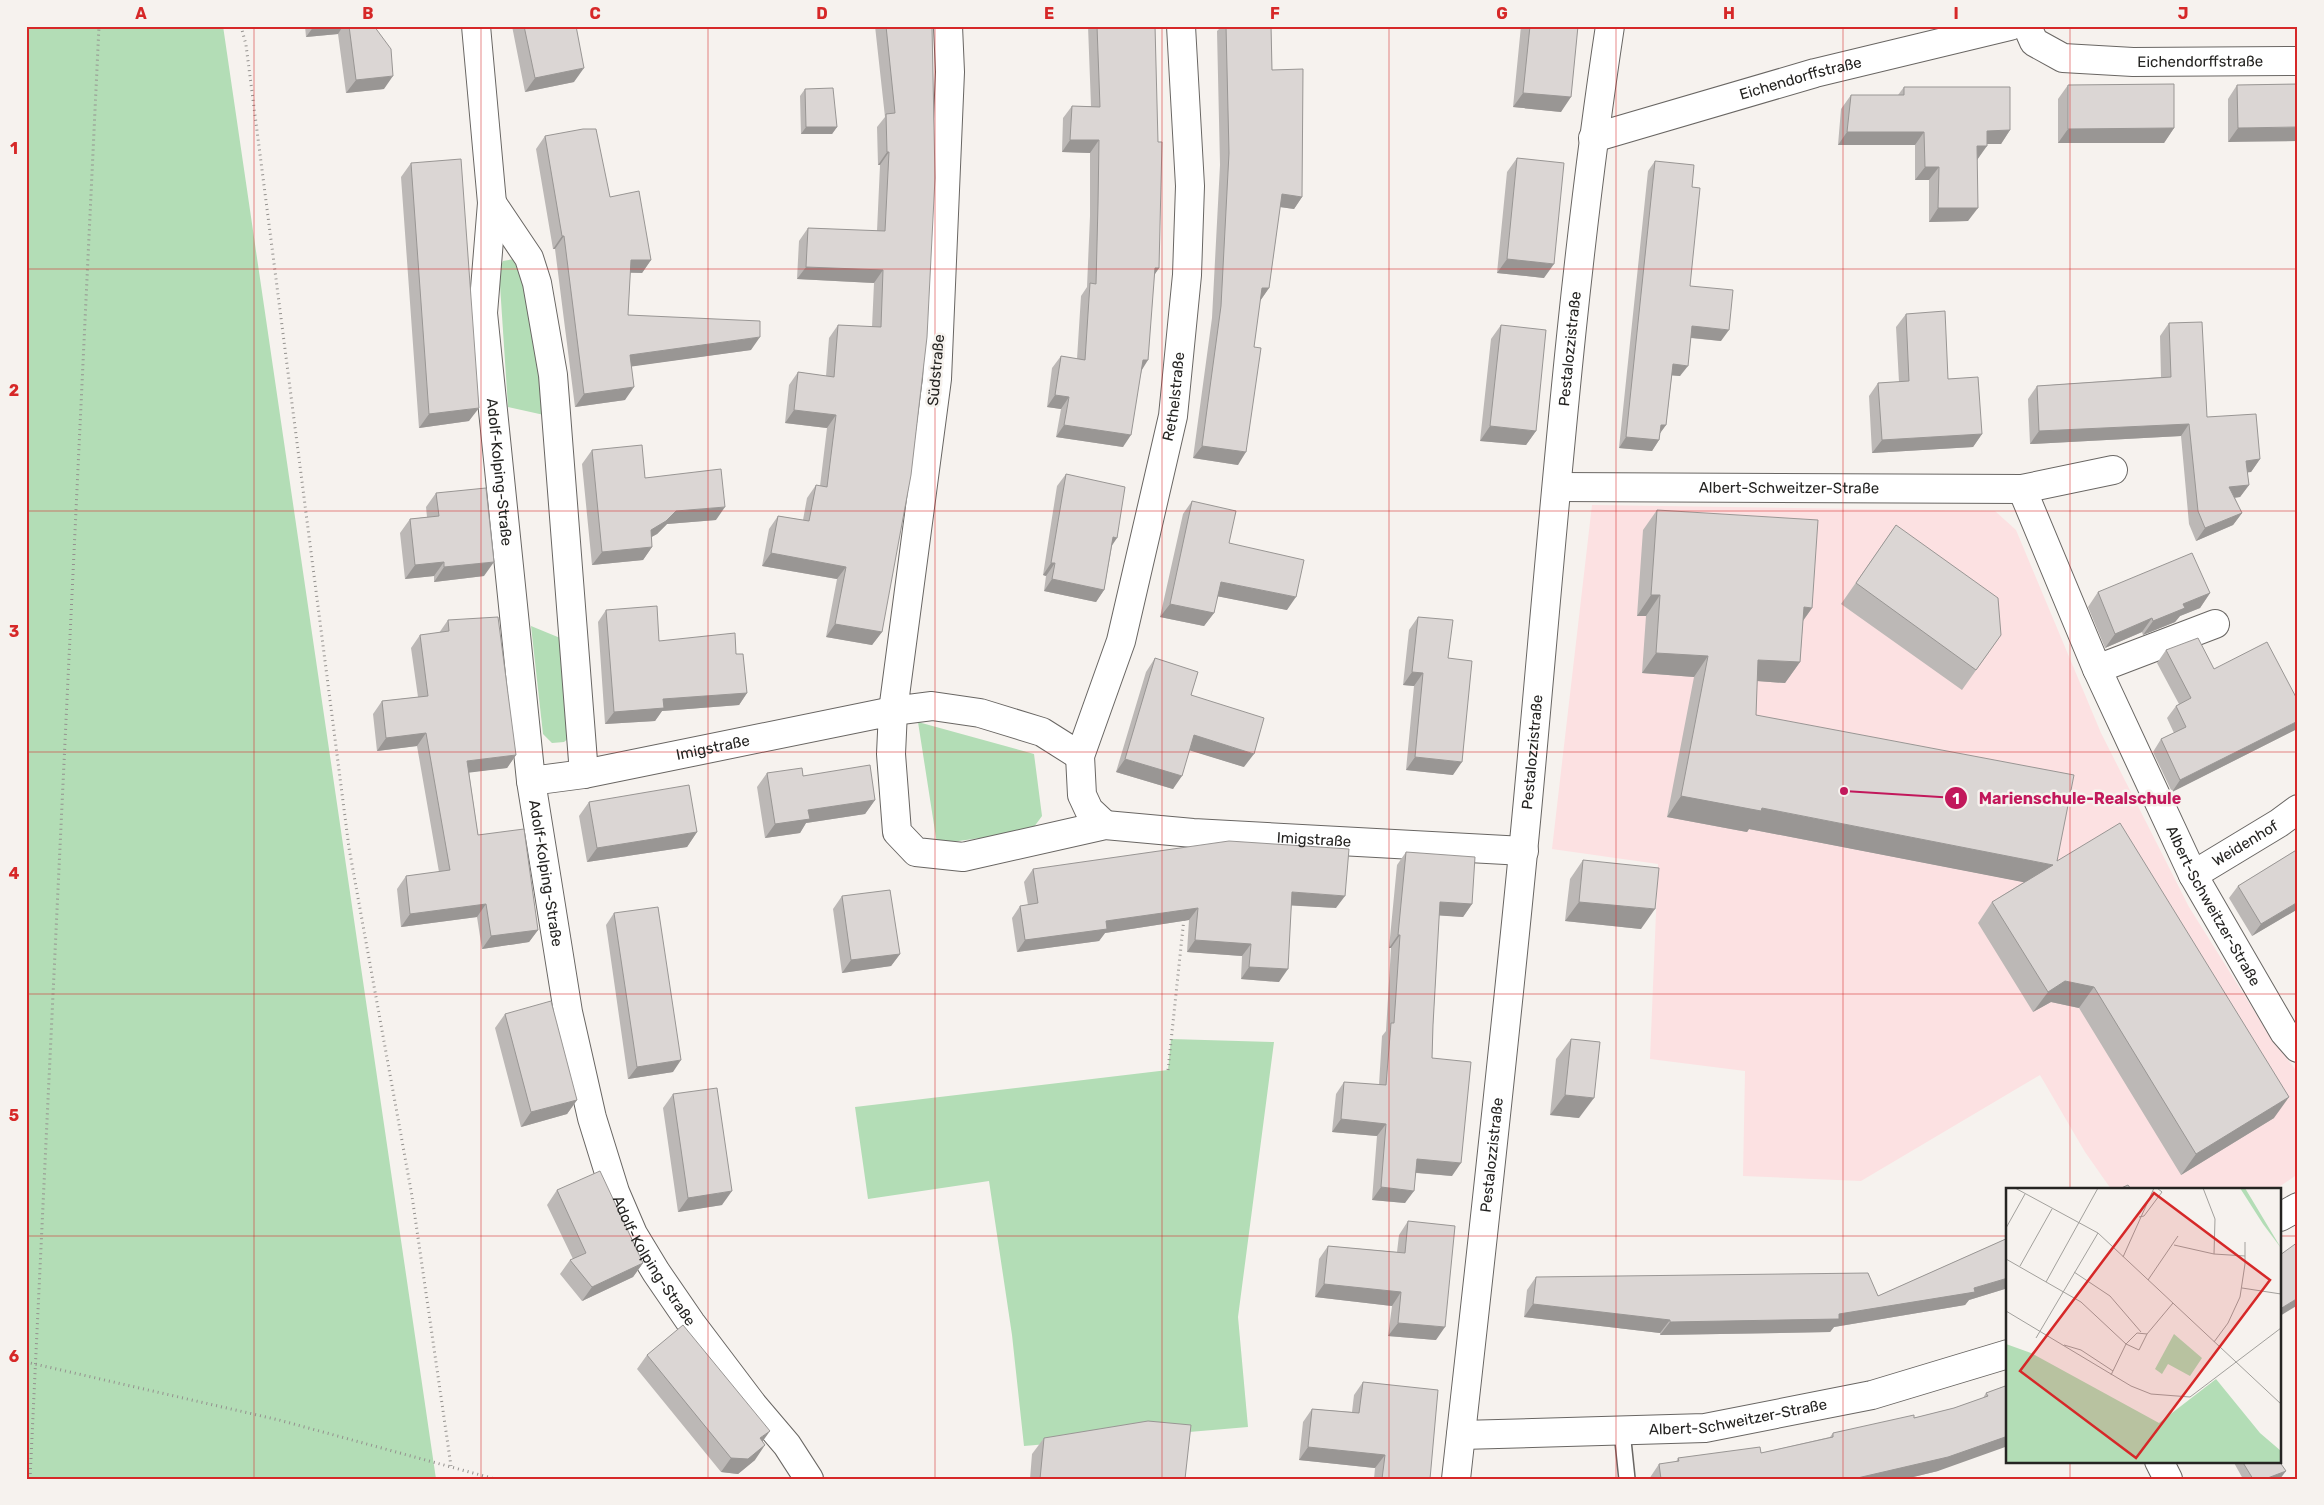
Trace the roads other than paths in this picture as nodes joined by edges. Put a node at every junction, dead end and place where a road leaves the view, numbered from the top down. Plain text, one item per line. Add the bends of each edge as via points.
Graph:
1 (476, 26) edge
2 (948, 26) edge
3 (1181, 26) edge
4 (1610, 26) edge
5 (2010, 26) edge
6 (2027, 26) edge
7 (2298, 61) edge
8 (1593, 138) junction
9 (492, 203) junction
10 (2113, 470) dead end
11 (1557, 487) junction
12 (2022, 489) junction
13 (2214, 624) dead end
14 (2097, 669) junction
15 (893, 711) junction
16 (1080, 756) junction
17 (584, 774) junction
18 (531, 781) junction
19 (2298, 808) edge
20 (1105, 825) junction
21 (1524, 851) junction
22 (2192, 875) junction
23 (2293, 1034) edge
24 (2298, 1207) edge
25 (2282, 1216) edge
26 (2006, 1355) edge
27 (1622, 1431) junction
28 (1461, 1434) junction
29 (2160, 1462) edge
30 (809, 1479) edge
31 (1456, 1479) edge
32 (1627, 1479) edge
33 (2168, 1479) edge

1 - 9 street, Adolf-Kolping-Straße
2 - 15 street, Südstraße via 950,72 937,379
3 - 16 street, Rethelstraße via 1190,186 1187,275 1173,416 1121,642
4 - 8 street, Pestalozzistraße
5 - 8 street, Eichendorffstraße via 1815,73
6 - 7 street, Eichendorffstraße via 2034,42 2063,58 2133,62
8 - 11 street, Pestalozzistraße
9 - 17 street, Adolf-Kolping-Straße via 529,258 553,375
9 - 18 street, Adolf-Kolping-Straße via 483,313
10 - 12 street, Albert-Schweitzer-Straße
11 - 12 street, Albert-Schweitzer-Straße
11 - 21 street, Pestalozzistraße
12 - 14 street, Albert-Schweitzer-Straße
13 - 14 street
14 - 22 street, Albert-Schweitzer-Straße
15 - 16 street, Imigstraße via 932,706 980,713 1042,732
15 - 17 street, Imigstraße
15 - 20 street, Imigstraße via 891,754 897,832 916,852 963,856
16 - 20 street via 1082,795 1090,810
17 - 18 street, Imigstraße
18 - 30 street, Adolf-Kolping-Straße via 568,1012 592,1118 615,1192 633,1234 656,1272 747,1398 787,1445
19 - 22 street, Weidenhof via 2279,823
20 - 21 street, Imigstraße via 1193,833
21 - 28 street, Pestalozzistraße
22 - 23 street, Albert-Schweitzer-Straße
24 - 25 street
26 - 27 street, Albert-Schweitzer-Straße via 1872,1395 1733,1423 1705,1428
27 - 28 street, Albert-Schweitzer-Straße
27 - 32 lane
28 - 31 street, Pestalozzistraße
29 - 33 street

